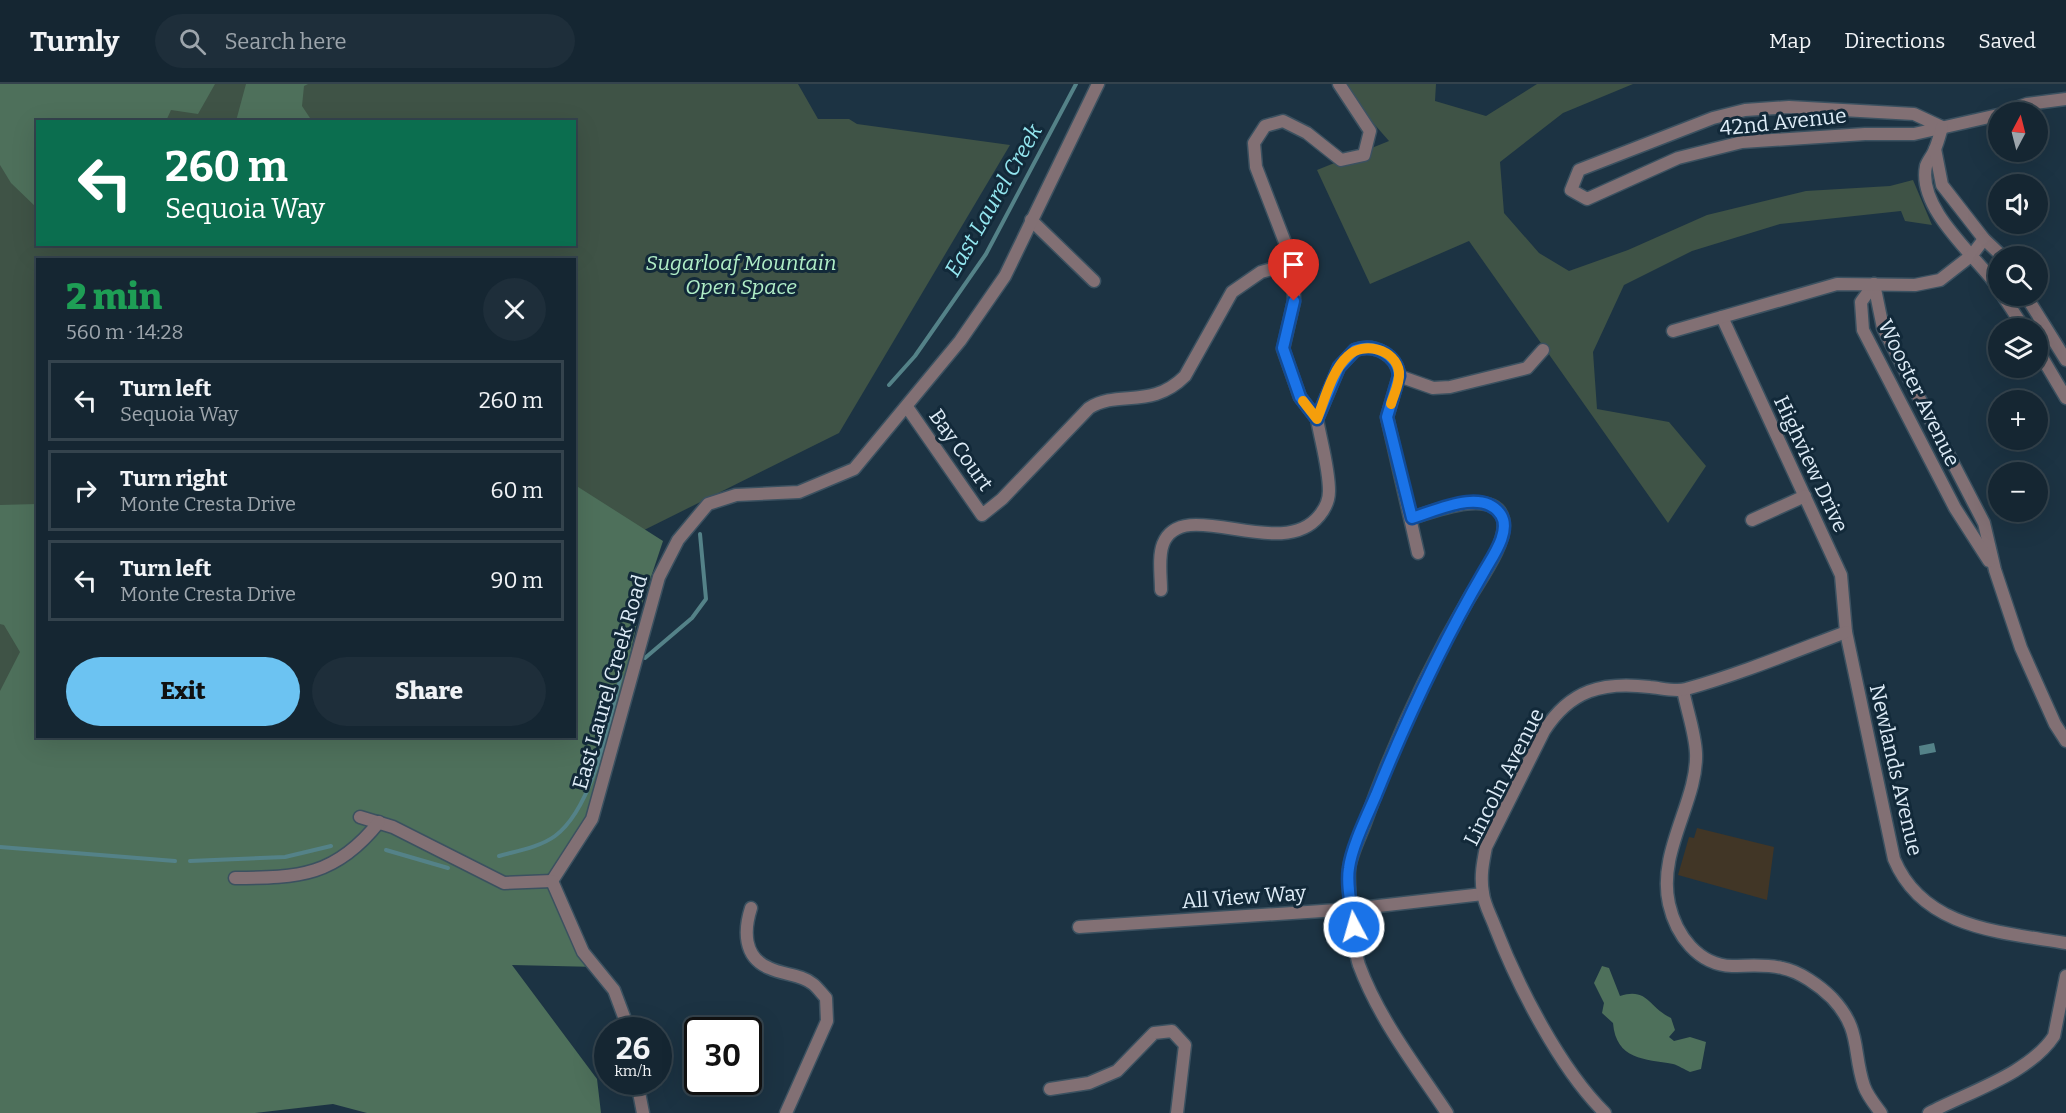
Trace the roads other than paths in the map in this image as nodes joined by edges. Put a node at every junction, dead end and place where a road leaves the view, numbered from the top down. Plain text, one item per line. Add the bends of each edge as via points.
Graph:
1 (1098, 84) edge
2 (1339, 84) edge
3 (2066, 99) edge
4 (2043, 102) edge
5 (1988, 117) edge
6 (1942, 127) junction
7 (1935, 149) junction
8 (1032, 220) junction
9 (1984, 239) junction
10 (1991, 246) edge
11 (1972, 255) junction
12 (1293, 263) junction
13 (1988, 275) edge
14 (1094, 281) dead end
15 (1874, 284) junction
16 (2032, 306) edge
17 (1722, 317) junction
18 (1673, 331) dead end
19 (1543, 350) dead end
20 (2066, 360) edge
21 (2048, 369) edge
22 (1399, 376) junction
23 (2066, 399) edge
24 (907, 407) junction
25 (1317, 419) junction
26 (1805, 496) junction
27 (1412, 518) junction
28 (1752, 520) dead end
29 (1418, 553) dead end
30 (1995, 570) junction
31 (1161, 590) dead end
32 (1846, 633) junction
33 (1683, 690) junction
34 (2066, 741) edge
35 (360, 817) dead end
36 (379, 822) junction
37 (235, 878) dead end
38 (552, 881) junction
39 (1483, 894) junction
40 (751, 908) dead end
41 (1352, 909) junction
42 (1078, 927) dead end
43 (2066, 943) edge
44 (2066, 976) edge
45 (623, 1017) edge
46 (1050, 1089) dead end
47 (640, 1095) edge
48 (643, 1113) edge
49 (786, 1113) edge
50 (1177, 1113) edge
51 (1447, 1113) edge
52 (1605, 1113) edge
53 (1881, 1113) edge
54 (1929, 1113) edge

1 - 8 street, East Laurel Creek Road
2 - 12 street via 1371,131 1364,155 1341,160 1307,133 1283,121 1265,126 1254,143 1256,166
3 - 4 street
5 - 6 street, 42nd Avenue
6 - 6 street, 42nd Avenue via 1914,114 1789,107 1745,110 1713,118 1579,170 1570,189 1587,199 1598,196 1631,177 1678,158 1742,142 1914,134
6 - 7 street
7 - 9 street via 1942,185
7 - 11 street via 1926,166 1928,192 1951,232
8 - 14 street
8 - 24 street, East Laurel Creek Road via 1005,276
9 - 10 street
9 - 11 street
11 - 13 street
11 - 15 street via 1940,280 1915,285
12 - 24 street, Bay Court via 1261,272 1232,292 1185,376 1174,387 1089,408 982,515
12 - 25 street via 1294,301 1283,348 1300,397
15 - 17 street via 1837,284
15 - 30 street, Wooster Avenue via 1883,328 1984,523
15 - 30 street, Wooster Avenue via 1861,302 1863,330 1955,508
16 - 20 street
17 - 18 street
17 - 26 street, Highview Drive
19 - 22 street via 1534,363 1519,372 1450,387 1433,388
21 - 23 street
22 - 25 street via 1399,369 1382,351 1355,350 1339,367
22 - 27 street via 1387,417
24 - 38 street, East Laurel Creek Road via 885,428 854,469 845,474 799,492 728,497 708,504 698,513 678,540 659,577 592,819
25 - 31 street via 1329,491 1324,510 1316,520 1299,531 1279,535 1203,525 1181,526 1163,544
26 - 28 street
26 - 32 street, Highview Drive via 1841,575
27 - 29 street
27 - 41 street via 1468,502 1484,503 1503,518 1503,533 1396,743 1349,868
30 - 34 street, Wooster Avenue via 2020,648
32 - 33 street, Lincoln Avenue
32 - 43 street, Newlands Avenue via 1894,859 1902,879 1918,895 1968,926
33 - 39 street, Lincoln Avenue via 1630,684 1596,687 1555,714 1486,847 1481,868
33 - 53 street via 1696,753 1667,871 1667,893 1674,921 1686,942 1702,957 1730,966 1784,968 1804,977 1830,997 1850,1020 1864,1087
35 - 36 street
36 - 37 street via 336,862 309,874
36 - 38 street via 504,883
38 - 45 street via 579,944 614,990
39 - 41 street, All View Way
39 - 52 street, Lincoln Avenue via 1515,975 1572,1072
40 - 49 street via 744,928 747,945 755,957 767,968 812,983 826,998 827,1021
41 - 42 street, All View Way
41 - 51 street via 1358,962 1383,1018
44 - 54 street via 2054,1036 2048,1045 2023,1066
46 - 50 street via 1089,1083 1117,1071 1154,1033 1172,1031 1185,1045
47 - 48 street

